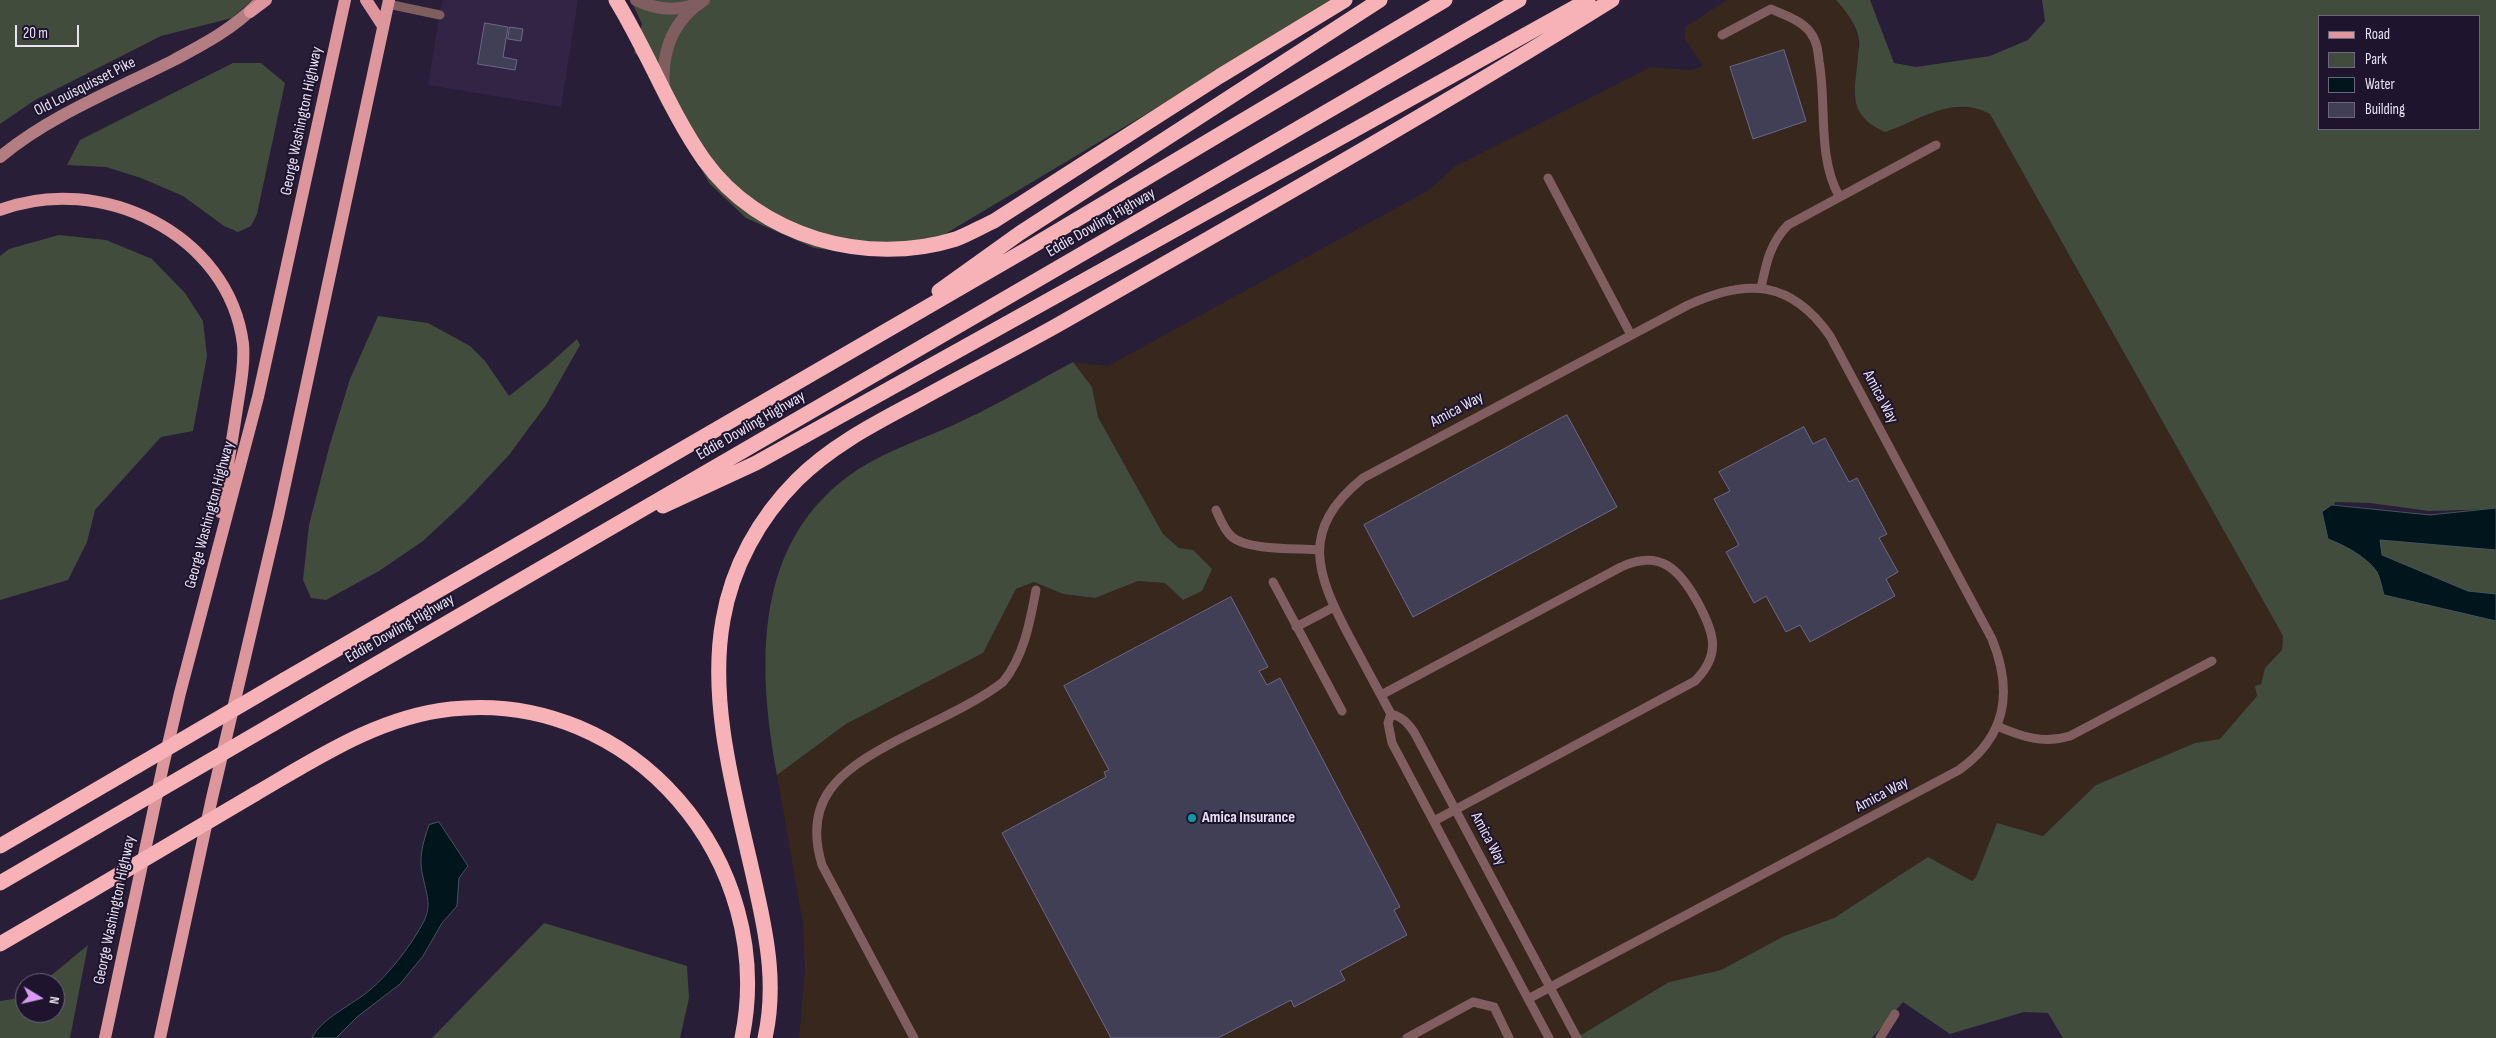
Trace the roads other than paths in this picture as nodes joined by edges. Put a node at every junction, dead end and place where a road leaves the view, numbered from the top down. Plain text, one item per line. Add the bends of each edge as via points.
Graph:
1 (262, 0) edge
2 (266, 0) edge
3 (345, 0) edge
4 (366, 0) edge
5 (616, 0) edge
6 (636, 0) edge
7 (1345, 0) edge
8 (1380, 0) edge
9 (1445, 0) edge
10 (1519, 0) edge
11 (1588, 0) edge
12 (1612, 0) edge
13 (702, 1) edge
14 (388, 2) edge
15 (250, 12) junction
16 (440, 14) dead end
17 (384, 26) junction
18 (1722, 34) dead end
19 (664, 89) junction
20 (1936, 145) dead end
21 (0, 157) edge
22 (1548, 178) dead end
23 (1839, 196) junction
24 (0, 210) edge
25 (1761, 288) junction
26 (896, 325) junction
27 (1631, 335) junction
28 (1216, 510) dead end
29 (619, 522) junction
30 (1320, 550) junction
31 (209, 582) junction
32 (1272, 582) dead end
33 (1036, 590) dead end
34 (1334, 607) junction
35 (1296, 627) junction
36 (2212, 661) dead end
37 (1381, 695) junction
38 (1342, 711) dead end
39 (1391, 714) junction
40 (1997, 726) junction
41 (1455, 810) junction
42 (1434, 821) junction
43 (0, 846) edge
44 (0, 883) edge
45 (0, 944) edge
46 (1550, 988) junction
47 (1528, 999) junction
48 (1895, 1014) dead end
49 (105, 1038) edge
50 (160, 1038) edge
51 (742, 1038) edge
52 (765, 1038) edge
53 (914, 1038) edge
54 (1407, 1038) edge
55 (1509, 1038) edge
56 (1550, 1038) edge
57 (1577, 1038) edge
58 (1880, 1038) edge

1 - 15 street, Old Louisquisset Pike
2 - 15 main road
3 - 31 main road, George Washington Highway via 258,397
4 - 17 main road
5 - 19 highway
6 - 13 street via 671,9
7 - 19 highway via 994,221 957,238 917,247 875,249 835,244 770,218 717,176 692,141
8 - 26 highway via 1020,233
9 - 26 highway, Eddie Dowling Highway
10 - 29 highway, Eddie Dowling Highway
11 - 29 highway via 756,463
12 - 52 highway via 1280,198 857,434 815,464 781,498 753,536 734,578 723,620 718,664 723,730 768,948 771,1002
13 - 19 street via 685,15 672,33 663,64
14 - 16 lane
14 - 17 main road
15 - 21 street, Old Louisquisset Pike via 203,44 50,122
17 - 50 main road via 278,517
18 - 23 lane via 1771,9 1801,23 1810,32 1821,68 1827,167
20 - 23 lane
22 - 27 lane
23 - 25 lane via 1780,232 1770,250
24 - 31 main road via 34,200 56,198 81,198 128,209 173,232 191,247 206,262 229,299 240,330 243,366
25 - 27 lane, Amica Way via 1733,288 1719,292
25 - 40 lane, Amica Way via 1799,301 1830,336 1992,639 2003,671 2004,686 2002,713
26 - 43 highway, Eddie Dowling Highway, bridge
27 - 30 lane, Amica Way via 1363,478 1330,512
28 - 30 lane via 1227,531 1238,540
29 - 44 highway, Eddie Dowling Highway, bridge
30 - 34 lane, Amica Way via 1322,576
31 - 49 main road, George Washington Highway via 163,766
32 - 35 lane
33 - 53 lane via 1021,649 1003,682 854,764 829,792 818,819 817,842 822,865
34 - 35 lane
34 - 37 lane, Amica Way
35 - 38 lane
36 - 40 lane via 2058,740 2032,739
37 - 39 lane, Amica Way
37 - 41 lane via 1630,563 1659,561 1676,571 1687,583 1708,620 1714,642 1709,664 1695,681
39 - 41 lane, Amica Way via 1407,722 1414,732
39 - 42 lane, Amica Way via 1388,723 1392,743
40 - 46 lane, Amica Way via 1980,753 1959,770
41 - 42 lane
41 - 46 lane, Amica Way
42 - 47 lane, Amica Way
45 - 51 highway, bridge via 363,733 427,712 472,707 518,709 560,720 624,752 682,803 715,852 736,901 746,952 748,997
46 - 47 lane, Amica Way
46 - 57 lane, Amica Way
47 - 56 lane, Amica Way
48 - 58 lane
54 - 55 lane via 1473,1002 1494,1007

